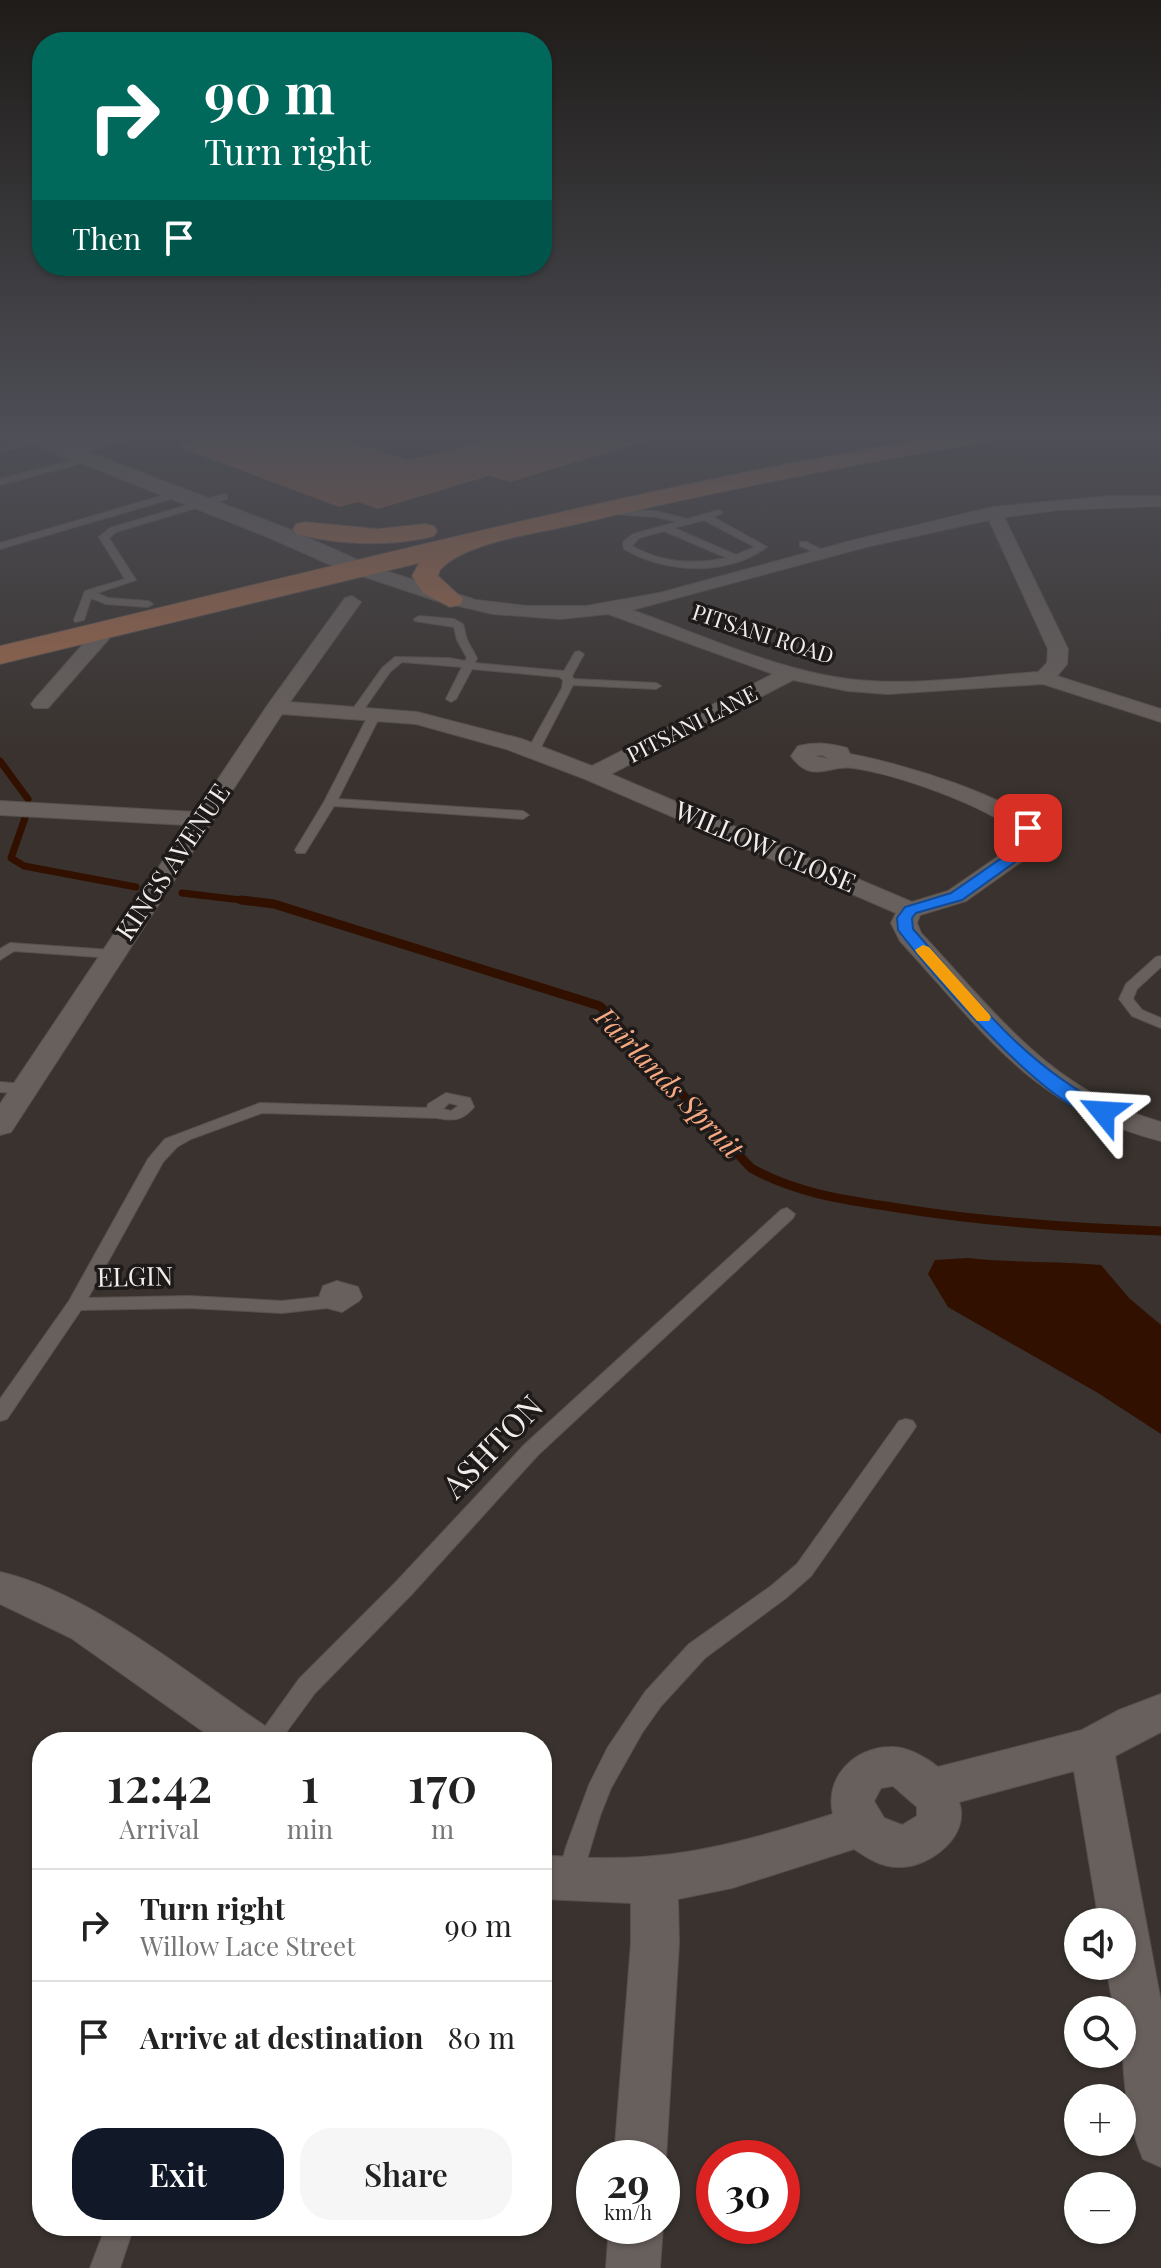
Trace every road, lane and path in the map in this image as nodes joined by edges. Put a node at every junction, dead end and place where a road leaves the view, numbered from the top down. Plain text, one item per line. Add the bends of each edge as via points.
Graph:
1 (25, 539) edge
2 (105, 539) edge
3 (288, 539) edge
4 (324, 539) edge
5 (446, 539) edge
6 (484, 539) edge
7 (632, 539) edge
8 (690, 539) edge
9 (749, 539) edge
10 (876, 539) edge
11 (1006, 539) edge
12 (475, 541) junction
13 (803, 544) dead end
14 (0, 546) edge
15 (824, 553) junction
16 (331, 557) junction
17 (733, 557) junction
18 (374, 565) junction
19 (88, 593) junction
20 (450, 599) junction
21 (352, 602) dead end
22 (148, 604) junction
23 (614, 610) junction
24 (419, 619) dead end
25 (79, 620) junction
26 (106, 630) junction
27 (0, 639) edge
28 (579, 654) dead end
29 (0, 655) edge
30 (470, 666) junction
31 (790, 673) junction
32 (1044, 678) junction
33 (568, 679) junction
34 (656, 686) dead end
35 (451, 699) dead end
36 (41, 704) dead end
37 (276, 707) junction
38 (366, 713) junction
39 (1161, 716) edge
40 (533, 751) junction
41 (842, 759) dead end
42 (593, 774) junction
43 (330, 802) junction
44 (0, 808) edge
45 (523, 815) dead end
46 (202, 819) junction
47 (301, 850) dead end
48 (910, 910) junction
49 (112, 954) junction
50 (0, 956) edge
51 (1161, 960) edge
52 (1161, 1024) edge
53 (12, 1088) edge
54 (437, 1113) dead end
55 (0, 1126) edge
56 (1161, 1132) edge
57 (787, 1214) dead end
58 (327, 1302) dead end
59 (76, 1304) junction
60 (0, 1414) edge
61 (906, 1426) dead end
62 (0, 1588) edge
63 (1161, 1713) edge
64 (239, 1732) edge
65 (273, 1732) edge
66 (1092, 1747) junction
67 (556, 1879) edge
68 (654, 1880) junction
69 (641, 2140) edge
70 (1161, 2141) edge
71 (116, 2236) edge
72 (635, 2244) edge
73 (105, 2268) edge
74 (633, 2268) edge

1 - 14 lane
2 - 19 lane via 131,580
3 - 16 street
4 - 18 street
5 - 18 main road
6 - 12 main road
7 - 17 lane via 627,547 662,564
8 - 17 lane
9 - 17 lane via 761,545
10 - 15 street
11 - 32 street via 1058,649 1057,664
12 - 18 main road
12 - 20 main road via 443,555 426,570 432,587
13 - 15 lane
15 - 23 street
16 - 18 main road
16 - 22 main road
18 - 20 street
18 - 26 main road
19 - 22 lane via 106,601
19 - 25 lane
20 - 23 street via 518,611
21 - 37 street, KINGS AVENUE
22 - 25 main road
23 - 31 street, PITSANI ROAD
24 - 30 lane via 457,623 471,655
25 - 27 main road
26 - 29 main road
26 - 36 street
28 - 33 lane
30 - 33 lane
30 - 35 lane
30 - 38 lane via 399,659 386,670
31 - 32 street, PITSANI ROAD via 888,688
31 - 42 street, PITSANI LANE
32 - 39 street
33 - 34 lane
33 - 40 lane
37 - 38 street, WILLOW CLOSE
37 - 46 street, KINGS AVENUE
38 - 40 street, WILLOW CLOSE via 436,722
38 - 43 lane
40 - 42 street, WILLOW CLOSE
41 - 48 street via 886,767 998,811 1032,833 1027,847 957,896
42 - 48 street, WILLOW CLOSE
43 - 45 lane
43 - 47 lane
44 - 46 street
46 - 49 street, KINGS AVENUE
48 - 56 street via 904,923 909,936 1013,1051 1083,1103
49 - 50 lane via 10,947
49 - 53 street, KINGS AVENUE
51 - 52 lane via 1126,992 1131,1008
53 - 55 street, KINGS AVENUE
54 - 59 lane via 274,1106 171,1143 151,1168
57 - 65 lane, ASHTON via 531,1450 307,1686
58 - 59 lane, ELGIN via 282,1307
59 - 60 lane, ELGIN
61 - 67 lane via 804,1570 785,1590 697,1651 660,1692 625,1741 577,1846
62 - 64 street via 85,1626
63 - 66 street
66 - 68 street via 932,1789 904,1768 870,1771 861,1776 852,1795 861,1826 747,1861
66 - 70 street
67 - 68 street
68 - 69 street via 655,1943
71 - 73 lane
72 - 74 street

